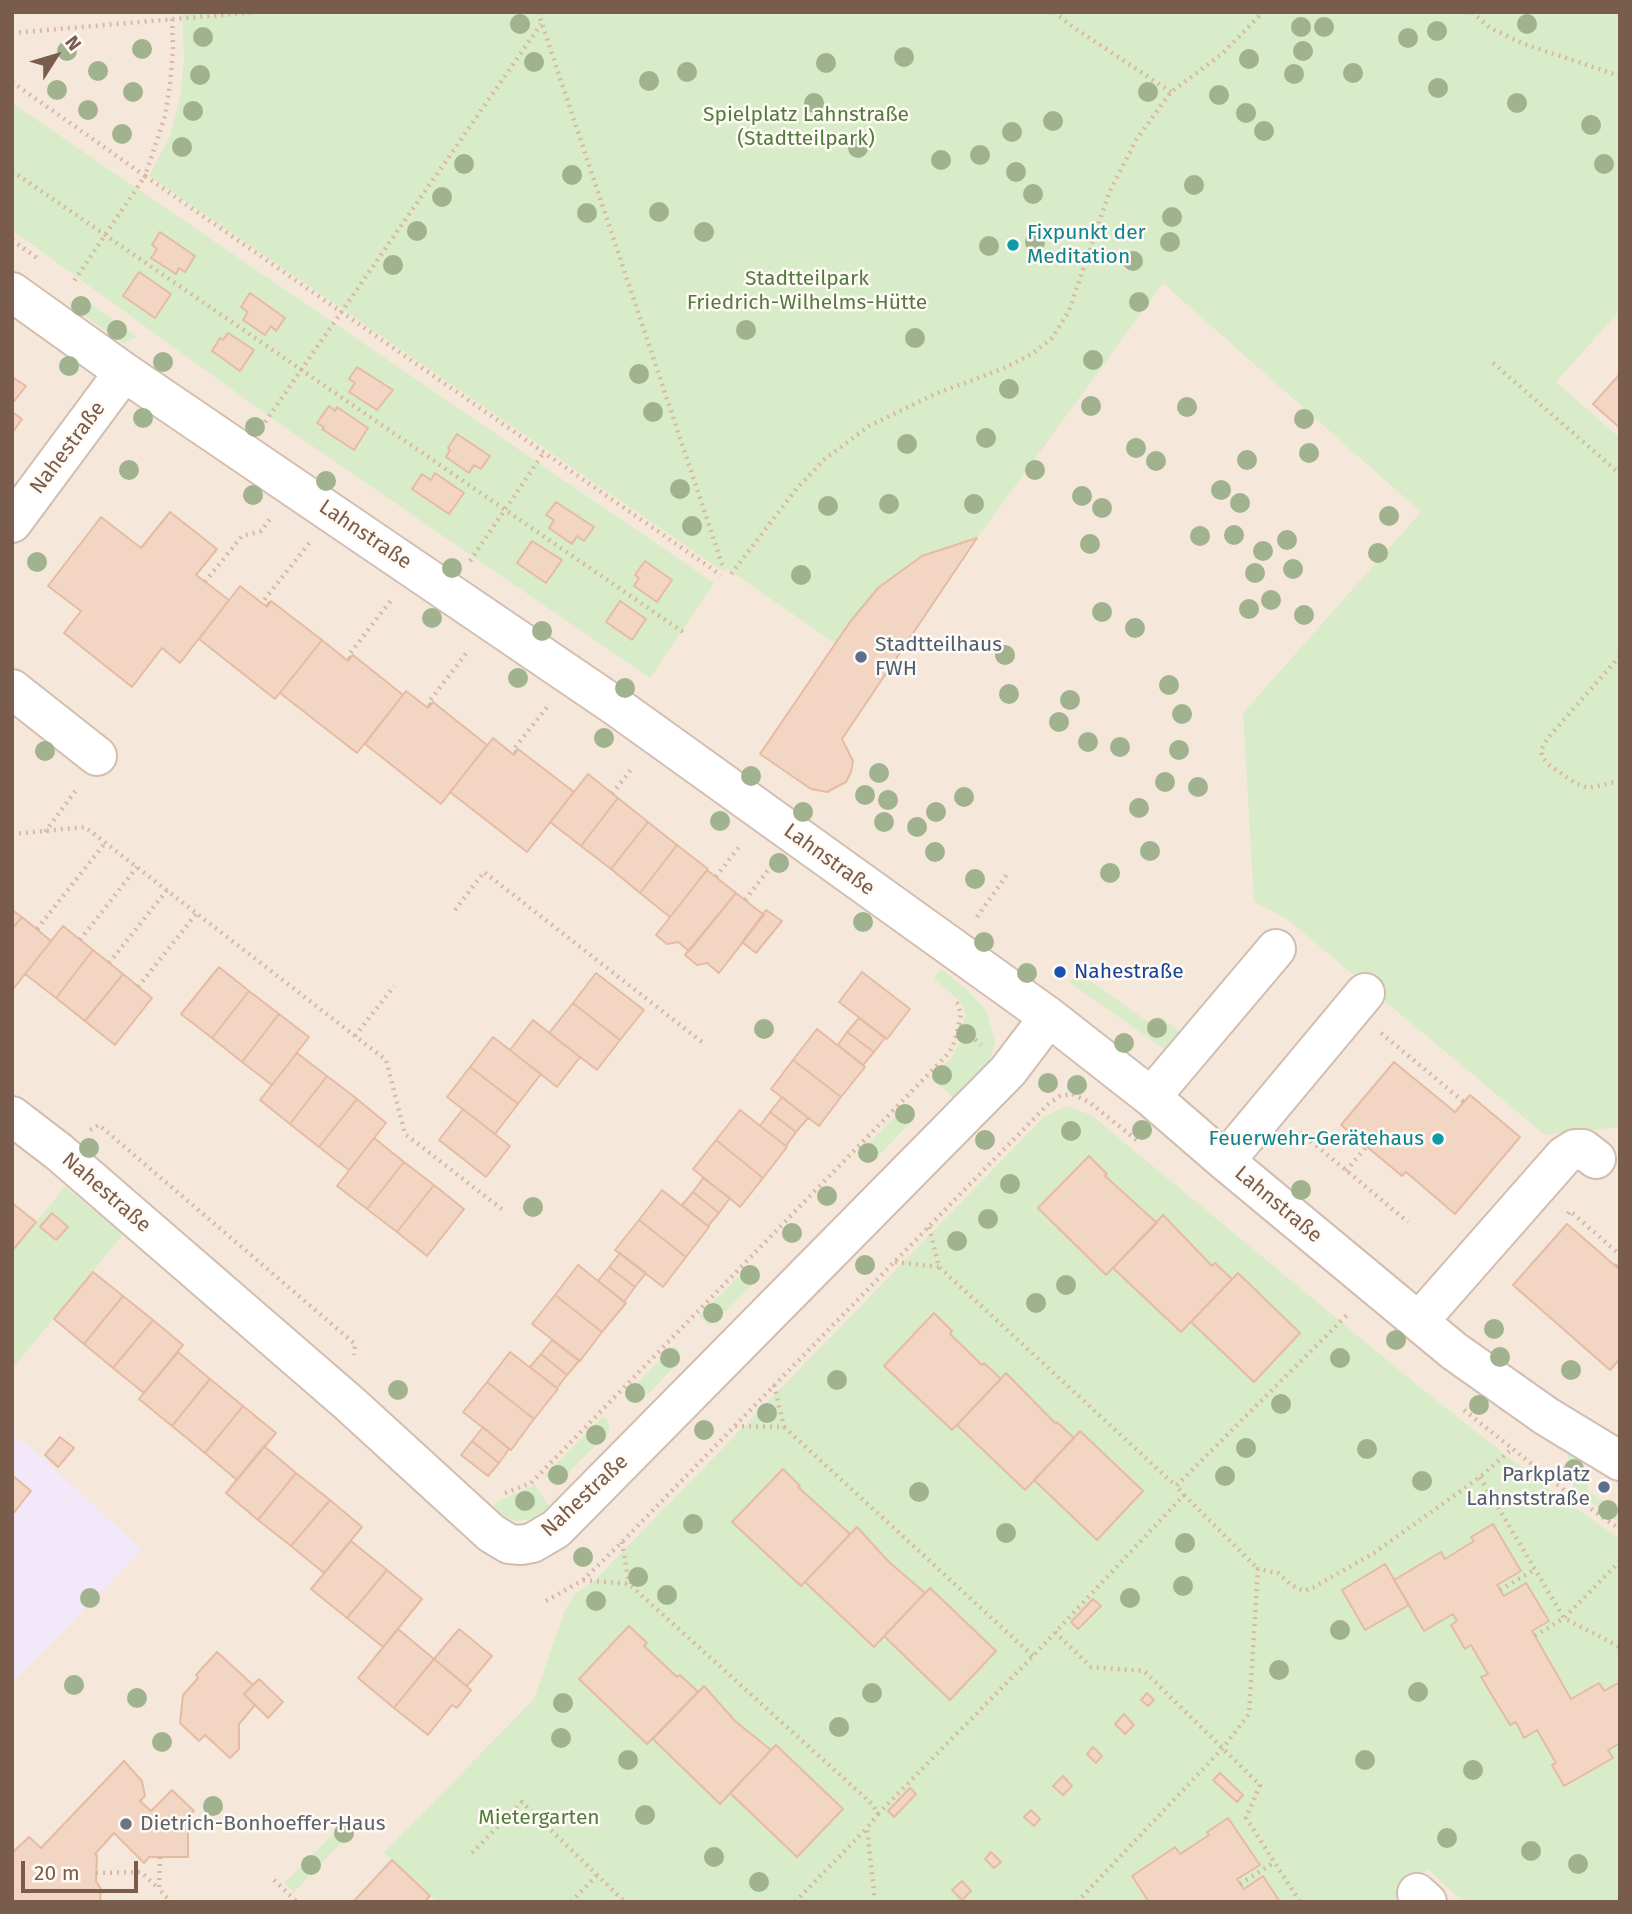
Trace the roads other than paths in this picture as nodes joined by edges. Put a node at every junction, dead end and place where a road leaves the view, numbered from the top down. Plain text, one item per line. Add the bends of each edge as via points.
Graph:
1 (12, 292) edge
2 (124, 372) junction
3 (12, 523) edge
4 (12, 689) edge
5 (97, 756) dead end
6 (1276, 948) dead end
7 (1359, 1000) road end
8 (1049, 1017) junction
9 (1152, 1097) junction
10 (12, 1116) edge
11 (1596, 1159) dead end
12 (1225, 1161) junction
13 (1419, 1321) junction
14 (1620, 1461) edge

1 - 2 street, Lahnstraße
2 - 3 street, Nahestraße
2 - 8 street, Lahnstraße via 617,707
4 - 5 street
6 - 9 street
7 - 12 street
8 - 9 street, Lahnstraße
8 - 10 street, Nahestraße via 1008,1071 555,1529 532,1544 509,1544 491,1532 340,1395
9 - 12 street, Lahnstraße
11 - 13 street via 1583,1149 1564,1156
12 - 13 street, Lahnstraße
13 - 14 street, Lahnstraße via 1546,1416

